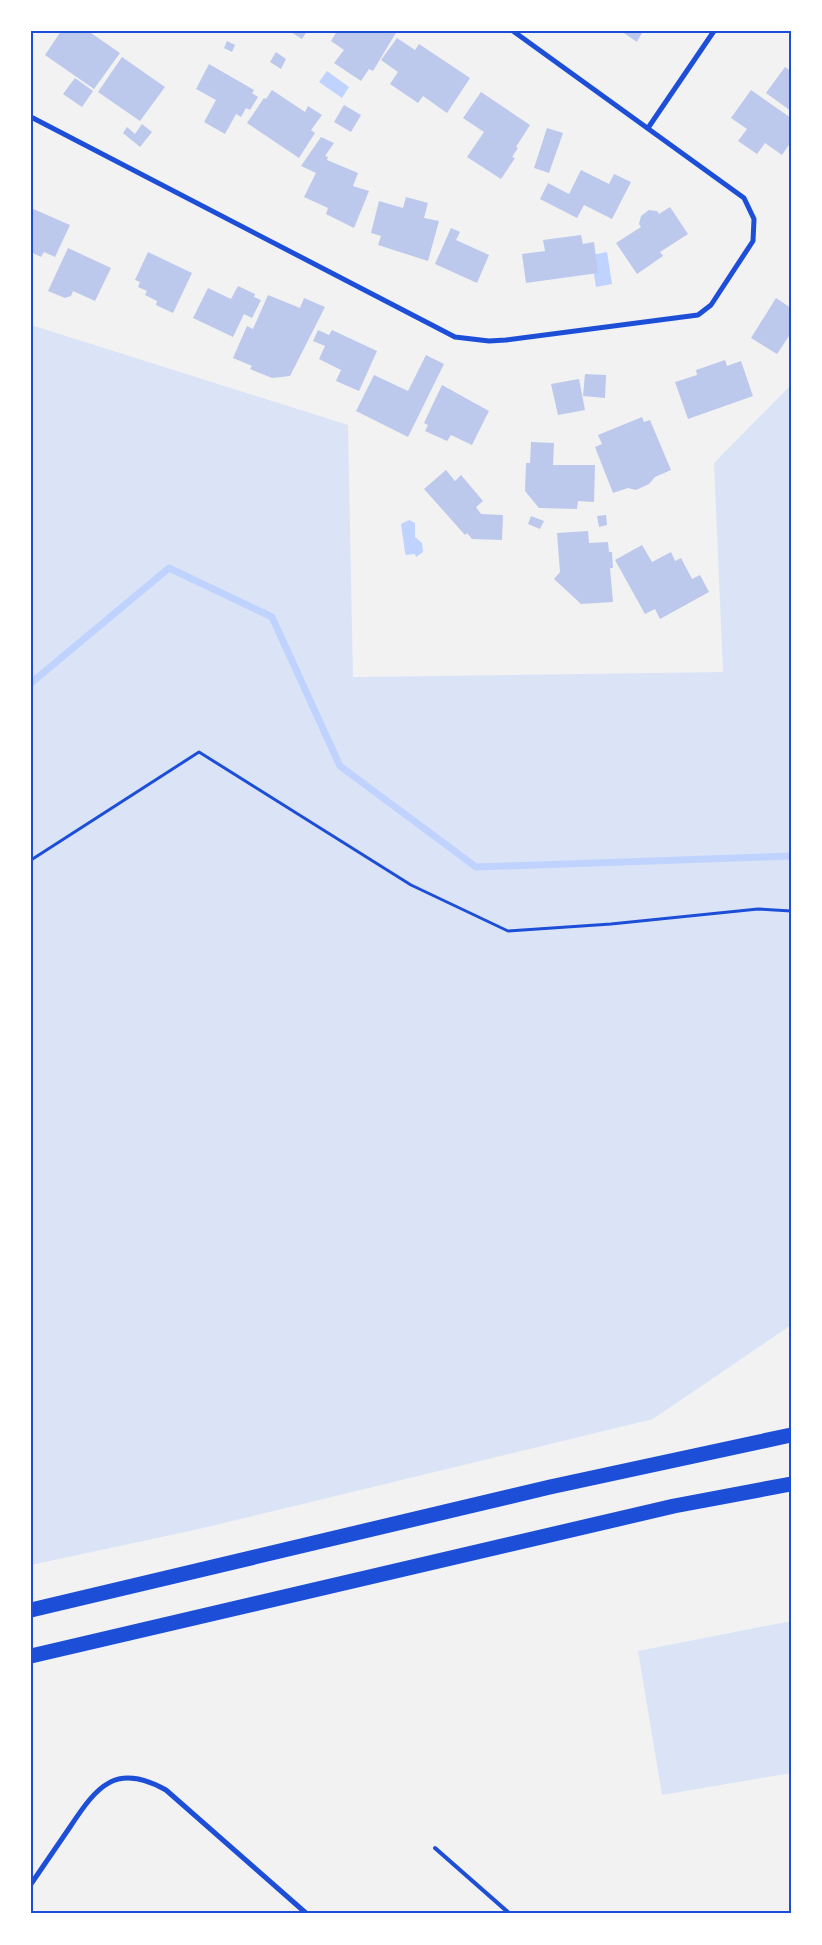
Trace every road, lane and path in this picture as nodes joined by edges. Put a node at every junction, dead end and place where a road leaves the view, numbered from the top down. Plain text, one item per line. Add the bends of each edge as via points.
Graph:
1 (513, 31) edge
2 (714, 31) edge
3 (31, 117) edge
4 (648, 128) junction
5 (31, 860) edge
6 (791, 911) edge
7 (791, 1435) edge
8 (791, 1484) edge
9 (31, 1610) edge
10 (31, 1656) edge
11 (435, 1848) dead end
12 (31, 1884) edge
13 (504, 1908) junction
14 (307, 1914) edge
15 (500, 1914) edge
16 (510, 1914) edge

1 - 4 street
2 - 4 street
3 - 4 street via 455,337 489,341 698,315 711,306 754,241 754,219 744,198
5 - 6 path via 199,752 411,885 508,931 758,909
7 - 9 highway via 550,1487
8 - 10 highway via 646,1513
11 - 13 lane
12 - 14 street via 92,1795 107,1783 127,1777 147,1779 166,1790
13 - 15 lane
13 - 16 lane

